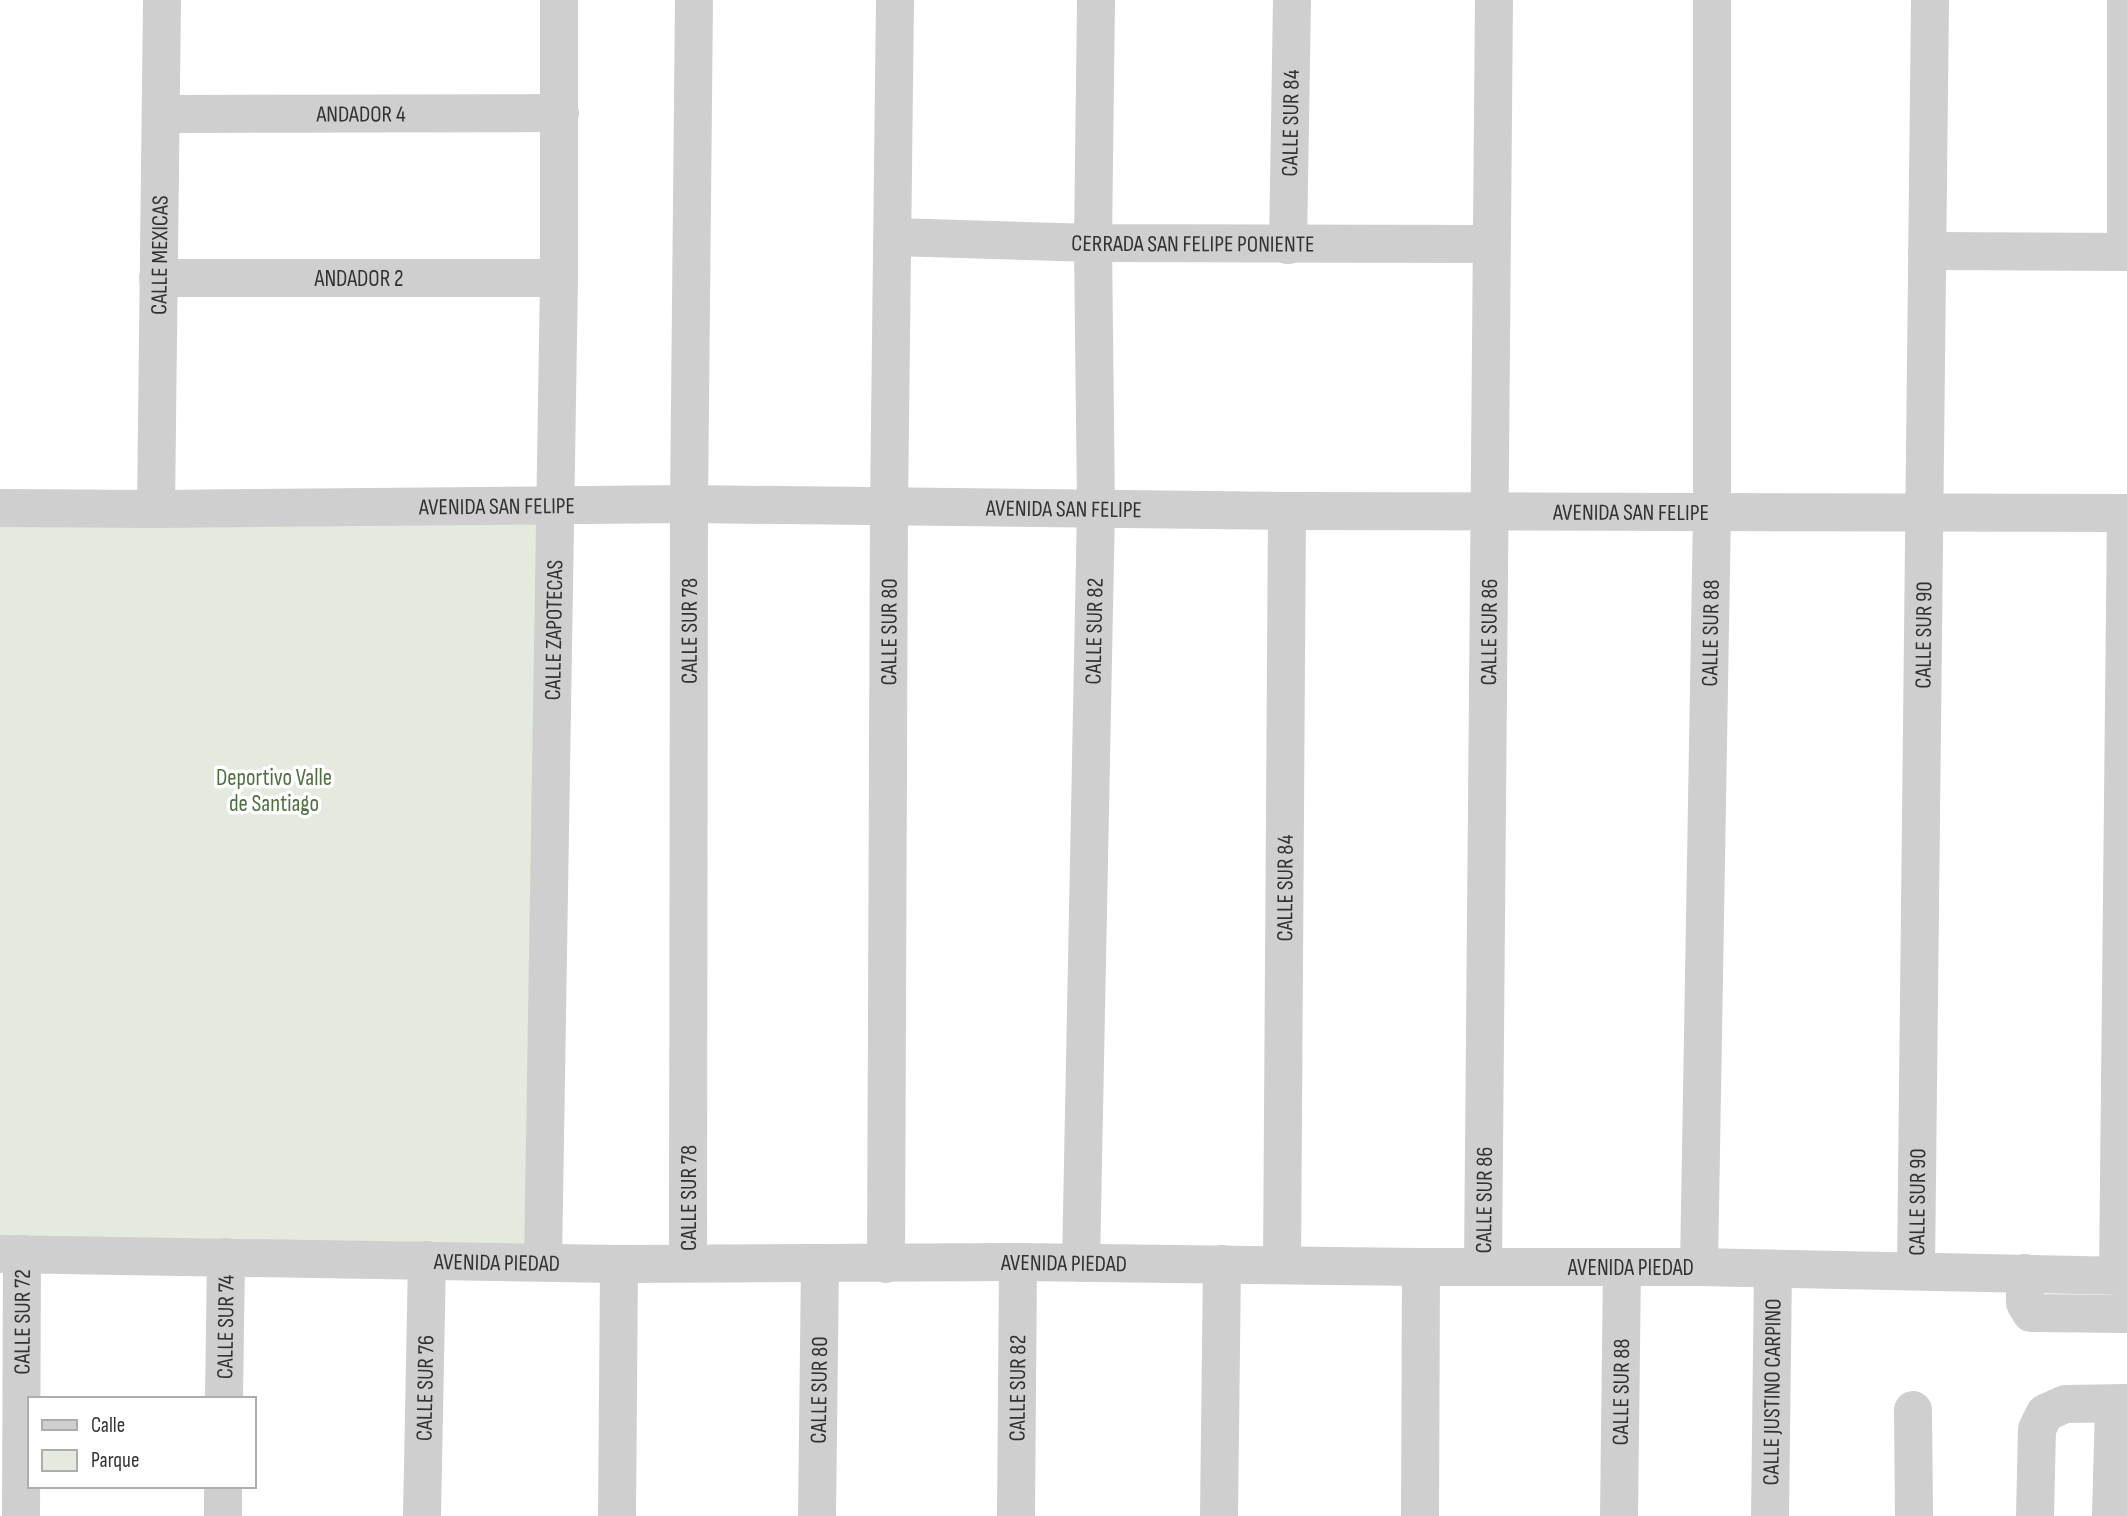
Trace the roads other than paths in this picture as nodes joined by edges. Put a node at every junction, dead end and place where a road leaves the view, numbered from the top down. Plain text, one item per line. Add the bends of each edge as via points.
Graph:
1 (162, 0) edge
2 (559, 0) edge
3 (694, 0) edge
4 (895, 0) edge
5 (1096, 0) edge
6 (1292, 0) edge
7 (1494, 0) edge
8 (1712, 0) edge
9 (1930, 0) edge
10 (2126, 0) edge
11 (559, 113) junction
12 (161, 114) junction
13 (894, 237) junction
14 (1093, 243) junction
15 (1491, 244) junction
16 (1288, 245) junction
17 (1927, 251) junction
18 (2127, 252) edge
19 (158, 278) junction
20 (559, 278) junction
21 (689, 504) junction
22 (555, 506) junction
23 (889, 506) junction
24 (0, 508) edge
25 (1096, 508) junction
26 (156, 509) junction
27 (1287, 511) junction
28 (1489, 511) junction
29 (1712, 512) junction
30 (1925, 512) junction
31 (2126, 513) edge
32 (11, 1254) edge
33 (226, 1257) junction
34 (427, 1261) junction
35 (543, 1262) junction
36 (1018, 1262) junction
37 (688, 1263) junction
38 (820, 1263) junction
39 (1081, 1263) junction
40 (619, 1264) junction
41 (886, 1264) junction
42 (1222, 1264) junction
43 (1282, 1264) junction
44 (1483, 1266) junction
45 (1421, 1267) junction
46 (1622, 1267) junction
47 (1699, 1267) junction
48 (1773, 1269) junction
49 (1916, 1270) junction
50 (2025, 1273) junction
51 (2122, 1276) edge
52 (2127, 1314) edge
53 (224, 1397) edge
54 (2121, 1404) edge
55 (1913, 1410) dead end
56 (223, 1488) edge
57 (21, 1516) edge
58 (223, 1516) edge
59 (422, 1516) edge
60 (617, 1516) edge
61 (817, 1516) edge
62 (1016, 1516) edge
63 (1219, 1516) edge
64 (1420, 1516) edge
65 (1619, 1516) edge
66 (1770, 1516) edge
67 (1914, 1516) edge
68 (2035, 1516) edge
69 (2111, 1516) edge

1 - 12 street, CALLE MEXICAS
2 - 11 street, CALLE ZAPOTECAS
3 - 21 street, CALLE SUR 78
4 - 13 street, CALLE SUR 80
5 - 14 street, CALLE SUR 82
6 - 16 street, CALLE SUR 84
7 - 15 street, CALLE SUR 86
8 - 29 street, CALLE SUR 88
9 - 17 street, CALLE SUR 90
10 - 18 street
11 - 12 street, ANDADOR 4
11 - 20 street, CALLE ZAPOTECAS
12 - 19 street, CALLE MEXICAS
13 - 14 street, CERRADA SAN FELIPE PONIENTE
13 - 23 street, CALLE SUR 80
14 - 16 street, CERRADA SAN FELIPE PONIENTE
14 - 25 street, CALLE SUR 82
15 - 16 street, CERRADA SAN FELIPE PONIENTE
15 - 28 street, CALLE SUR 86
17 - 18 street
17 - 30 street, CALLE SUR 90
19 - 20 street, ANDADOR 2
19 - 26 street, CALLE MEXICAS
20 - 22 street, CALLE ZAPOTECAS
21 - 22 street, AVENIDA SAN FELIPE
21 - 23 street, AVENIDA SAN FELIPE
21 - 37 street, CALLE SUR 78
22 - 26 street, AVENIDA SAN FELIPE
22 - 35 street, CALLE ZAPOTECAS
23 - 25 street, AVENIDA SAN FELIPE
23 - 41 street, CALLE SUR 80
24 - 26 street, AVENIDA SAN FELIPE
25 - 27 street, AVENIDA SAN FELIPE
25 - 39 street, CALLE SUR 82
27 - 28 street, AVENIDA SAN FELIPE
27 - 43 street, CALLE SUR 84
28 - 29 street, AVENIDA SAN FELIPE
28 - 44 street, CALLE SUR 86
29 - 30 street, AVENIDA SAN FELIPE
29 - 47 street, CALLE SUR 88
30 - 31 street, AVENIDA SAN FELIPE
30 - 49 street, CALLE SUR 90
31 - 51 street
32 - 33 street, AVENIDA PIEDAD
32 - 57 street, CALLE SUR 72
33 - 34 street, AVENIDA PIEDAD
33 - 53 street, CALLE SUR 74
34 - 35 street, AVENIDA PIEDAD
34 - 59 street, CALLE SUR 76
35 - 40 street, AVENIDA PIEDAD
36 - 39 street, AVENIDA PIEDAD
36 - 41 street, AVENIDA PIEDAD
36 - 62 street, CALLE SUR 82
37 - 38 street, AVENIDA PIEDAD
37 - 40 street, AVENIDA PIEDAD
38 - 41 street, AVENIDA PIEDAD
38 - 61 street, CALLE SUR 80
39 - 42 street, AVENIDA PIEDAD
40 - 60 street
42 - 43 street, AVENIDA PIEDAD
42 - 63 street
43 - 45 street, AVENIDA PIEDAD
44 - 45 street, AVENIDA PIEDAD
44 - 46 street, AVENIDA PIEDAD
45 - 64 street
46 - 47 street, AVENIDA PIEDAD
46 - 65 street, CALLE SUR 88
47 - 48 street, AVENIDA PIEDAD
48 - 49 street, AVENIDA PIEDAD
48 - 66 street, CALLE JUSTINO CARPINO
49 - 50 street, AVENIDA PIEDAD
50 - 51 street, AVENIDA PIEDAD
50 - 52 street via 2025,1303 2031,1313
54 - 68 street via 2065,1404 2045,1413 2037,1429
54 - 69 street
55 - 67 street
56 - 58 street

